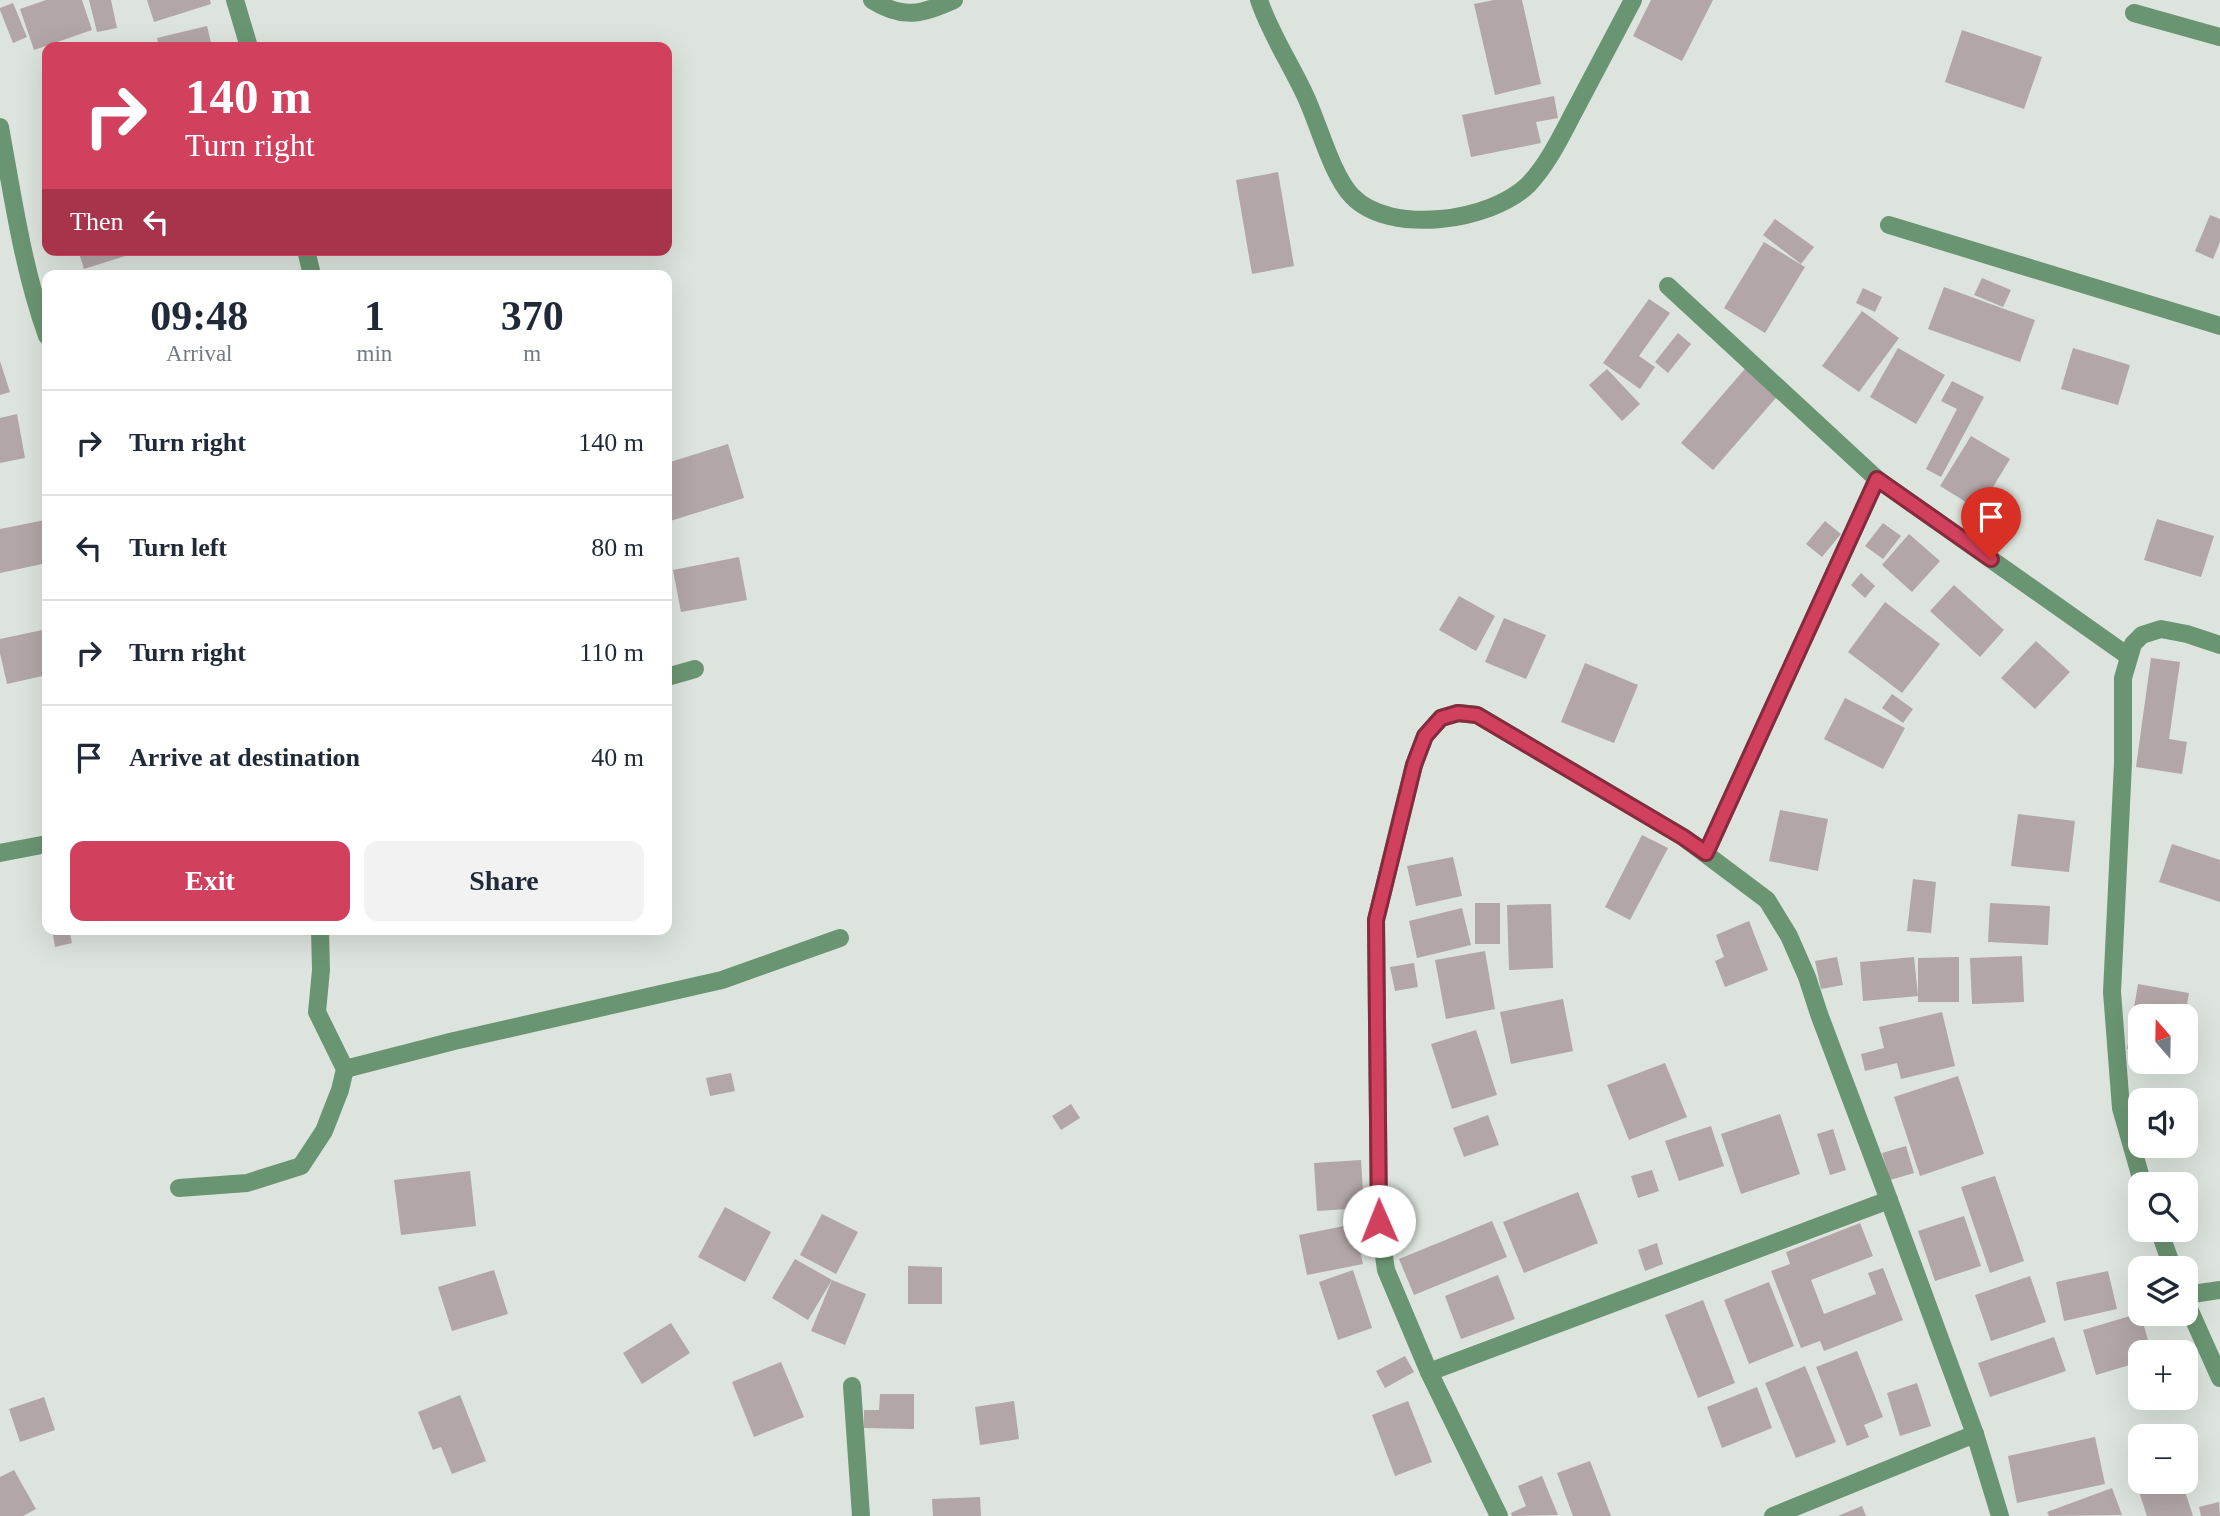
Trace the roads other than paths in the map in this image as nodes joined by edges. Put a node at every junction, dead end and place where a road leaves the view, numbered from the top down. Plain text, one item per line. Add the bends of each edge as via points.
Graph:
1 (235, 0) edge
2 (872, 0) edge
3 (954, 0) edge
4 (1259, 0) edge
5 (1633, 0) edge
6 (2134, 13) dead end
7 (2220, 37) edge
8 (248, 42) edge
9 (0, 127) edge
10 (1889, 225) dead end
11 (1668, 286) dead end
12 (42, 322) edge
13 (2220, 326) edge
14 (1877, 479) junction
15 (2220, 645) edge
16 (2128, 656) junction
17 (695, 670) dead end
18 (672, 676) edge
19 (42, 845) edge
20 (0, 853) edge
21 (1706, 853) junction
22 (320, 935) edge
23 (840, 938) dead end
24 (345, 1069) junction
25 (2139, 1172) edge
26 (179, 1188) dead end
27 (1889, 1200) junction
28 (2220, 1290) edge
29 (2198, 1293) edge
30 (2197, 1326) edge
31 (1429, 1371) junction
32 (2220, 1378) edge
33 (852, 1386) dead end
34 (1975, 1434) junction
35 (861, 1516) edge
36 (1499, 1516) edge
37 (1773, 1516) edge
38 (2000, 1516) edge

1 - 8 street
2 - 3 street via 909,14
4 - 5 street via 1342,184 1368,208 1403,220 1458,218 1496,207 1528,185 1549,157
6 - 7 street
9 - 12 street via 22,249
10 - 13 street
11 - 14 street
14 - 16 street
14 - 21 street
15 - 16 street via 2161,629 2142,635
16 - 25 street via 2123,678 2112,992 2121,1108
17 - 18 street
19 - 20 street
21 - 27 street via 1767,900 1789,936
21 - 31 street via 1477,715 1458,713 1441,718 1425,736 1376,920 1379,1221 1386,1270
22 - 24 street via 317,1012
23 - 24 street via 722,980
24 - 26 street via 324,1131 301,1166 247,1184
27 - 31 street
27 - 34 street
28 - 29 street
30 - 32 street
31 - 36 street
33 - 35 street
34 - 37 street
34 - 38 street

